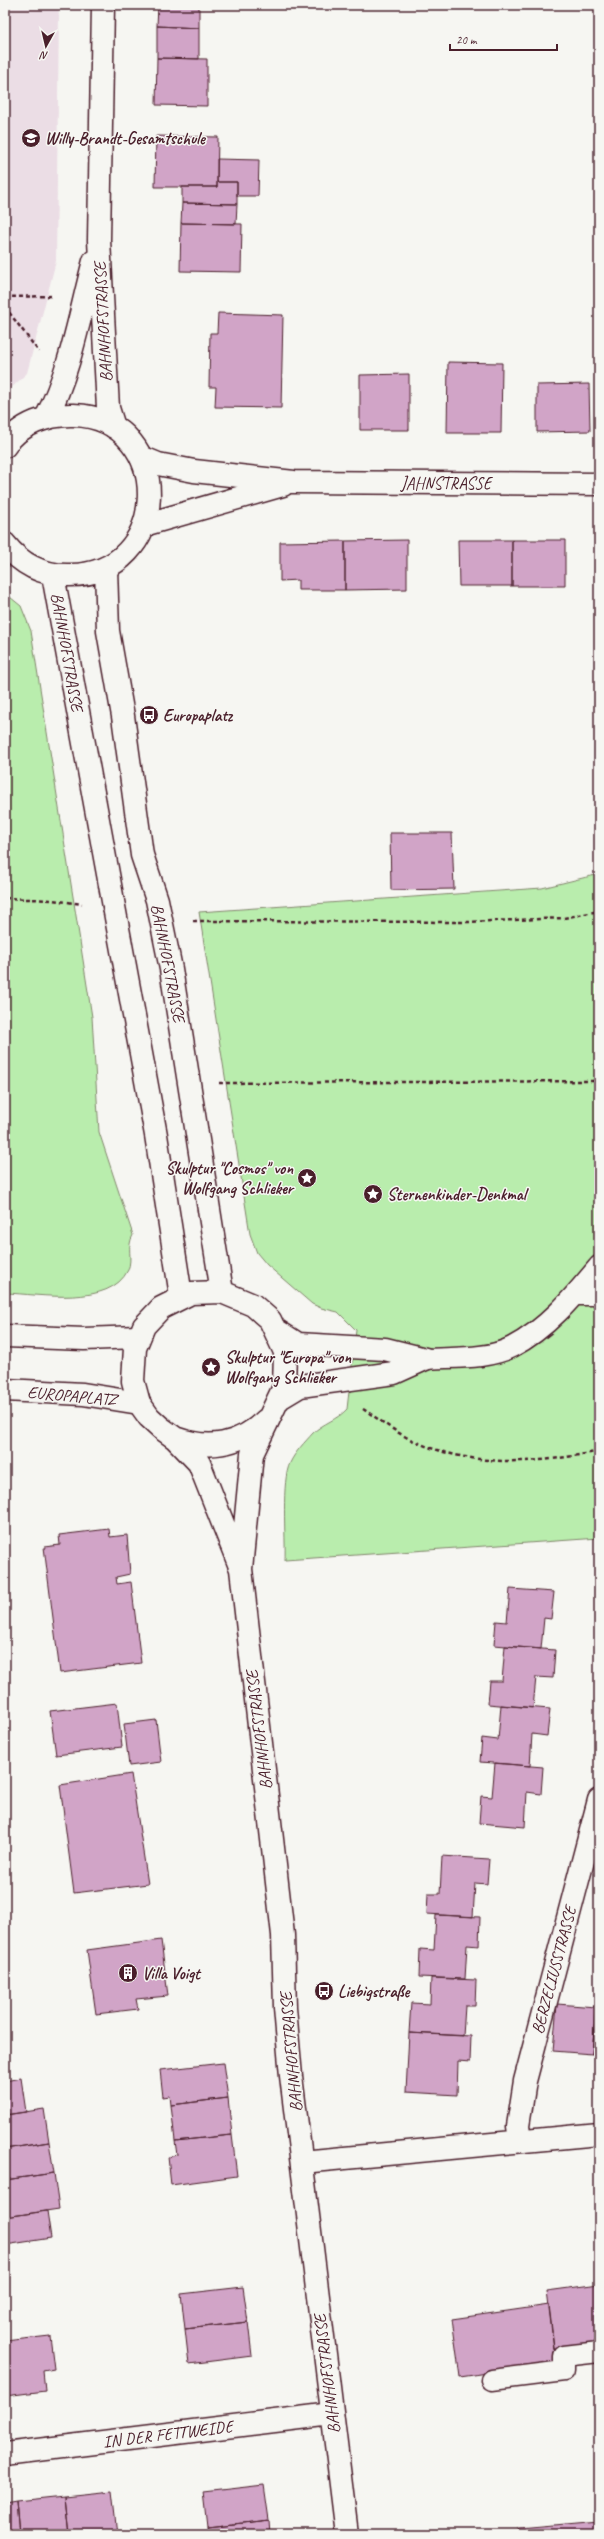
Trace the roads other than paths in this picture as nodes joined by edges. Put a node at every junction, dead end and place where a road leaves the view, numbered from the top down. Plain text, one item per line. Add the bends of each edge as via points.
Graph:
1 (103, 5) edge
2 (99, 240) junction
3 (46, 418) junction
4 (114, 427) junction
5 (5, 446) edge
6 (141, 457) junction
7 (294, 482) junction
8 (599, 484) edge
9 (144, 526) junction
10 (5, 544) edge
11 (106, 568) junction
12 (53, 575) junction
13 (599, 1266) edge
14 (222, 1292) junction
15 (576, 1295) junction
16 (599, 1295) edge
17 (181, 1296) junction
18 (276, 1330) junction
19 (5, 1336) edge
20 (138, 1337) junction
21 (425, 1359) junction
22 (5, 1390) edge
23 (280, 1398) junction
24 (140, 1403) junction
25 (267, 1419) junction
26 (175, 1438) junction
27 (241, 1569) junction
28 (599, 1800) edge
29 (599, 2134) edge
30 (520, 2141) junction
31 (302, 2162) junction
32 (599, 2352) edge
33 (492, 2380) dead end
34 (332, 2414) junction
35 (5, 2454) edge
36 (347, 2534) edge

1 - 2 main road, BAHNHOFSTRASSE
2 - 3 main road, BAHNHOFSTRASSE via 66,366 56,399
2 - 4 main road, BAHNHOFSTRASSE via 108,408
3 - 4 main road via 63,414 81,415 98,419
3 - 5 main road via 24,427
4 - 6 main road via 129,440
6 - 7 main road, JAHNSTRASSE via 158,464 194,471
6 - 9 main road via 150,481 150,507
7 - 8 main road, JAHNSTRASSE
7 - 9 main road, JAHNSTRASSE
9 - 11 main road via 127,553
10 - 12 main road via 14,555 32,568
11 - 12 main road via 80,576
11 - 14 main road, BAHNHOFSTRASSE via 108,631 123,716 142,855 157,900 171,968
12 - 17 main road, BAHNHOFSTRASSE via 156,1134
13 - 15 lane, BAHNHOFSTRASSE
14 - 17 main road via 201,1292
14 - 18 main road, BAHNHOFSTRASSE via 253,1305
15 - 16 lane
15 - 21 lane, BAHNHOFSTRASSE via 546,1324 511,1347 483,1355
17 - 20 main road via 152,1316
18 - 21 main road, BAHNHOFSTRASSE via 298,1344 385,1349
18 - 23 main road, BAHNHOFSTRASSE via 285,1352 286,1364 284,1387
19 - 20 main road via 84,1339
20 - 24 main road via 132,1370
21 - 23 main road, BAHNHOFSTRASSE via 394,1373 300,1386
22 - 24 main road, EUROPAPLATZ via 83,1394
23 - 25 main road, BAHNHOFSTRASSE
24 - 26 main road, BAHNHOFSTRASSE via 160,1428
25 - 26 main road via 255,1431 224,1444 207,1446
25 - 27 main road, BAHNHOFSTRASSE via 252,1454
26 - 27 main road, BAHNHOFSTRASSE via 199,1463
27 - 31 main road, BAHNHOFSTRASSE via 283,1935 285,2008
28 - 30 main road, BERZELIUSSTRASSE via 524,2081 518,2126
29 - 30 main road
30 - 31 main road
31 - 34 main road, BAHNHOFSTRASSE
32 - 33 lane via 564,2356 564,2371
34 - 35 main road, IN DER FETTWEIDE
34 - 36 main road, BAHNHOFSTRASSE

